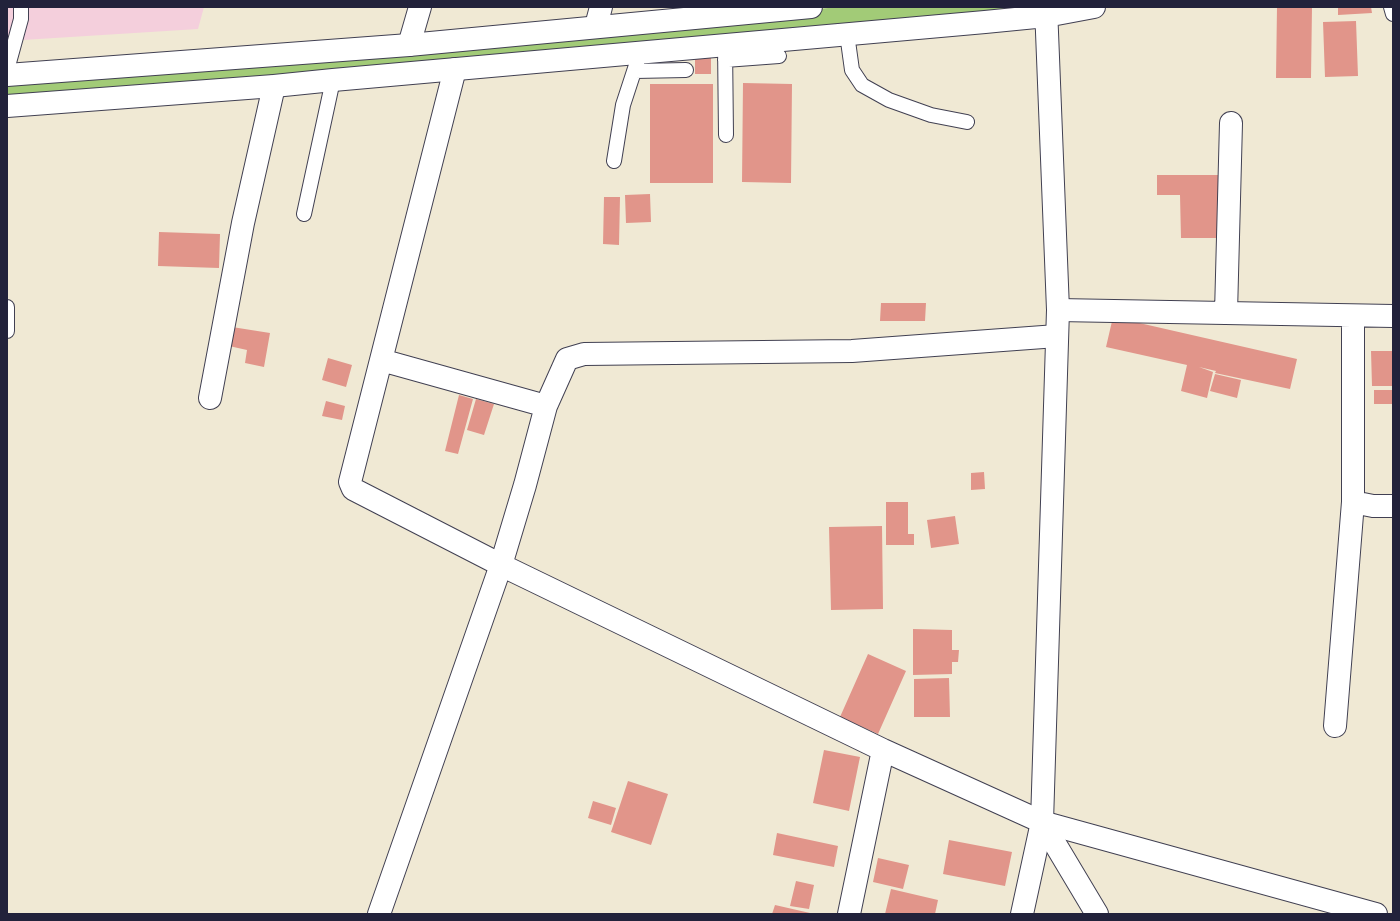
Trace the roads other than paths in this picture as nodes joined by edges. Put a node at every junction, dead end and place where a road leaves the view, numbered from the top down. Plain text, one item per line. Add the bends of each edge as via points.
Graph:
1 (21, 7) edge
2 (420, 7) edge
3 (811, 7) edge
4 (1094, 7) edge
5 (1392, 7) edge
6 (709, 11) edge
7 (1046, 12) edge
8 (1393, 14) edge
9 (598, 17) edge
10 (846, 34) junction
11 (409, 45) junction
12 (725, 53) junction
13 (779, 56) dead end
14 (638, 62) junction
15 (455, 69) junction
16 (7, 70) edge
17 (686, 70) dead end
18 (7, 75) edge
19 (333, 80) junction
20 (274, 86) junction
21 (7, 106) edge
22 (967, 122) dead end
23 (1231, 123) dead end
24 (726, 135) dead end
25 (614, 161) dead end
26 (304, 214) dead end
27 (7, 308) edge
28 (1058, 310) junction
29 (1226, 313) junction
30 (1353, 316) junction
31 (1393, 316) edge
32 (7, 331) edge
33 (1057, 336) junction
34 (381, 360) junction
35 (210, 398) dead end
36 (546, 406) junction
37 (1353, 502) junction
38 (1393, 506) edge
39 (501, 565) junction
40 (1335, 726) dead end
41 (883, 750) junction
42 (1042, 822) junction
43 (379, 914) edge
44 (849, 914) edge
45 (1022, 914) edge
46 (1097, 914) edge
47 (1376, 914) edge

1 - 16 lane via 21,19
2 - 11 street
3 - 6 street
4 - 7 street
5 - 8 lane
6 - 9 street
7 - 10 street
7 - 28 street
9 - 11 street
10 - 12 street
10 - 22 lane via 852,70 862,85 889,100 930,115
11 - 18 street
12 - 13 lane
12 - 14 street
12 - 24 lane
14 - 15 street
14 - 17 lane
14 - 25 lane via 623,106
15 - 19 street
15 - 34 street
19 - 20 street
19 - 26 lane
20 - 21 street
20 - 35 street via 243,223
23 - 29 street
27 - 32 lane
28 - 29 street
28 - 33 street
29 - 30 street
30 - 31 street
30 - 37 street
33 - 36 street via 852,351 584,354 567,359
33 - 42 street
34 - 36 street
34 - 39 street via 350,482 353,489
36 - 39 street
37 - 38 street
37 - 40 street
39 - 41 street
39 - 43 street
41 - 42 street
41 - 44 street
42 - 45 street
42 - 46 street
42 - 47 street

